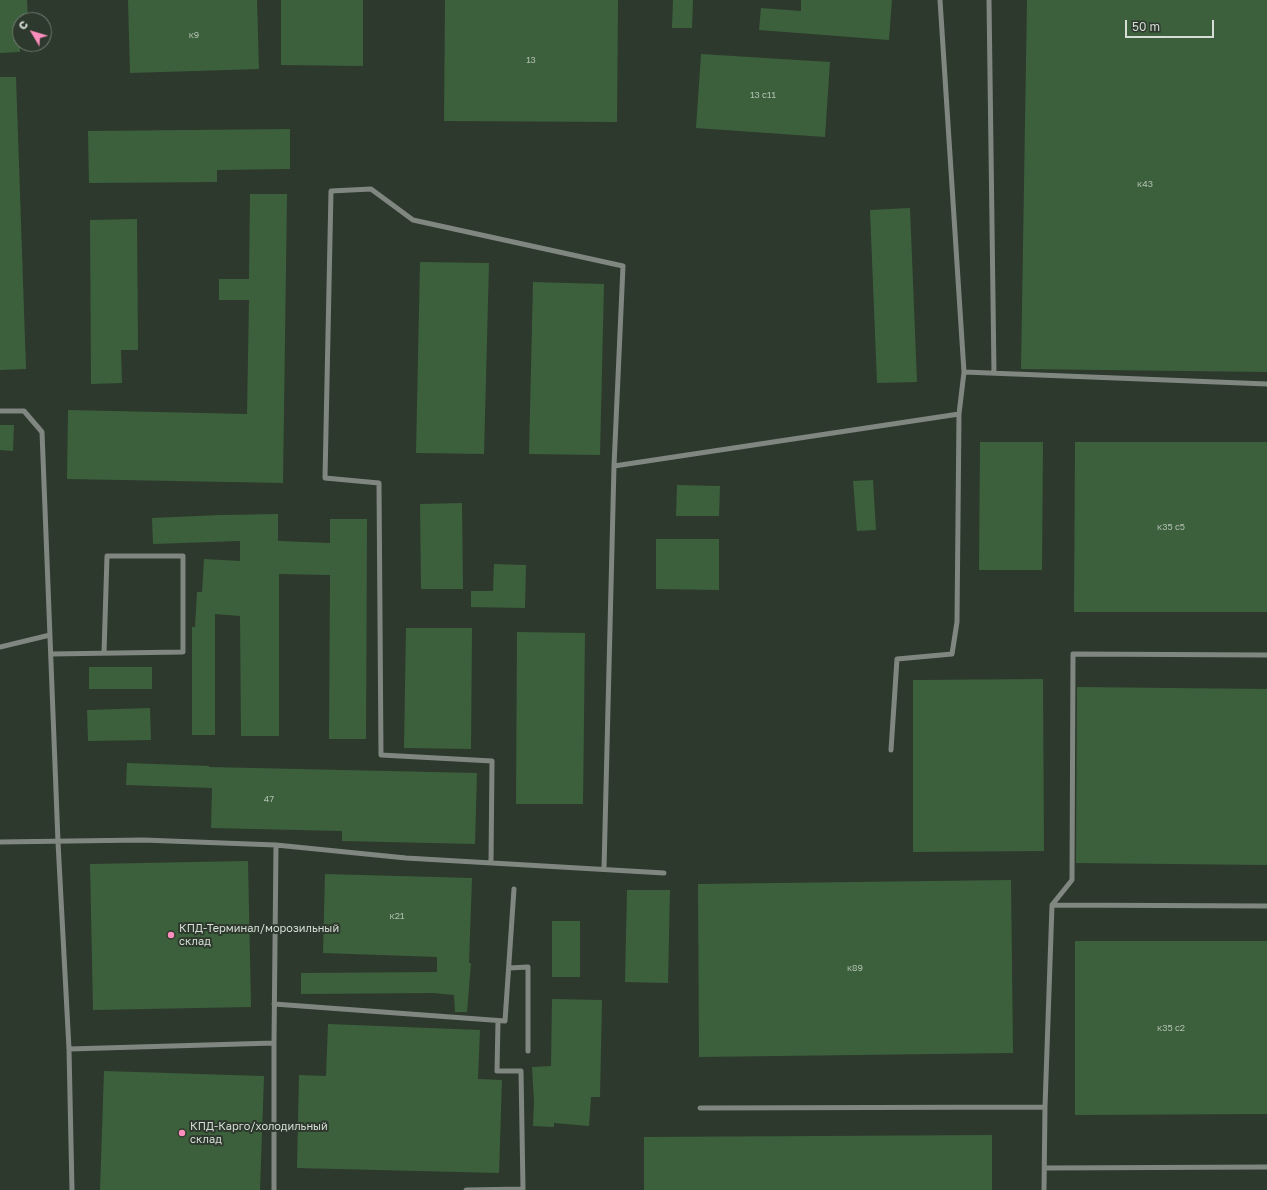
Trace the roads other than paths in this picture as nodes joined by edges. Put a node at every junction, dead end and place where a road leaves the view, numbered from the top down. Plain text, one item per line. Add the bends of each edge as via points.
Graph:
1 (940, 0) edge
2 (989, 0) edge
3 (964, 372) junction
4 (994, 372) junction
5 (1267, 384) edge
6 (0, 411) edge
7 (959, 414) junction
8 (614, 466) junction
9 (50, 635) junction
10 (0, 647) edge
11 (104, 653) junction
12 (51, 654) junction
13 (1267, 655) edge
14 (891, 750) dead end
15 (0, 842) edge
16 (58, 842) junction
17 (276, 845) junction
18 (491, 863) junction
19 (604, 869) junction
20 (664, 873) dead end
21 (514, 889) dead end
22 (1052, 905) junction
23 (1267, 906) edge
24 (509, 968) junction
25 (274, 1004) junction
26 (498, 1021) junction
27 (274, 1043) junction
28 (69, 1049) junction
29 (528, 1051) dead end
30 (1045, 1107) junction
31 (700, 1108) dead end
32 (1267, 1167) edge
33 (1044, 1168) junction
34 (72, 1190) edge
35 (274, 1190) edge
36 (466, 1190) edge
37 (1044, 1190) edge

1 - 3 lane
2 - 4 lane
3 - 4 lane
3 - 7 lane
4 - 5 lane
6 - 9 lane via 24,411 42,432
7 - 8 lane
7 - 14 lane via 957,622 952,654 897,660
8 - 18 lane via 623,266 413,220 371,189 331,191 325,478 379,483 381,755 492,761
8 - 19 lane
9 - 10 lane
9 - 12 lane
11 - 11 lane via 183,652 183,556 108,556
11 - 12 lane
12 - 16 lane
13 - 22 lane via 1073,654 1072,880
15 - 16 lane
16 - 17 lane via 143,840
16 - 28 lane
17 - 18 lane via 406,858
17 - 25 lane
18 - 19 lane
19 - 20 lane
21 - 24 lane
22 - 23 lane
22 - 30 lane
24 - 26 lane via 505,1021
24 - 29 lane via 528,967
25 - 26 lane
25 - 27 lane
26 - 36 lane via 497,1071 521,1071 523,1189
27 - 28 lane
27 - 35 lane
28 - 34 lane
30 - 31 lane
30 - 33 lane
32 - 33 lane
33 - 37 lane

